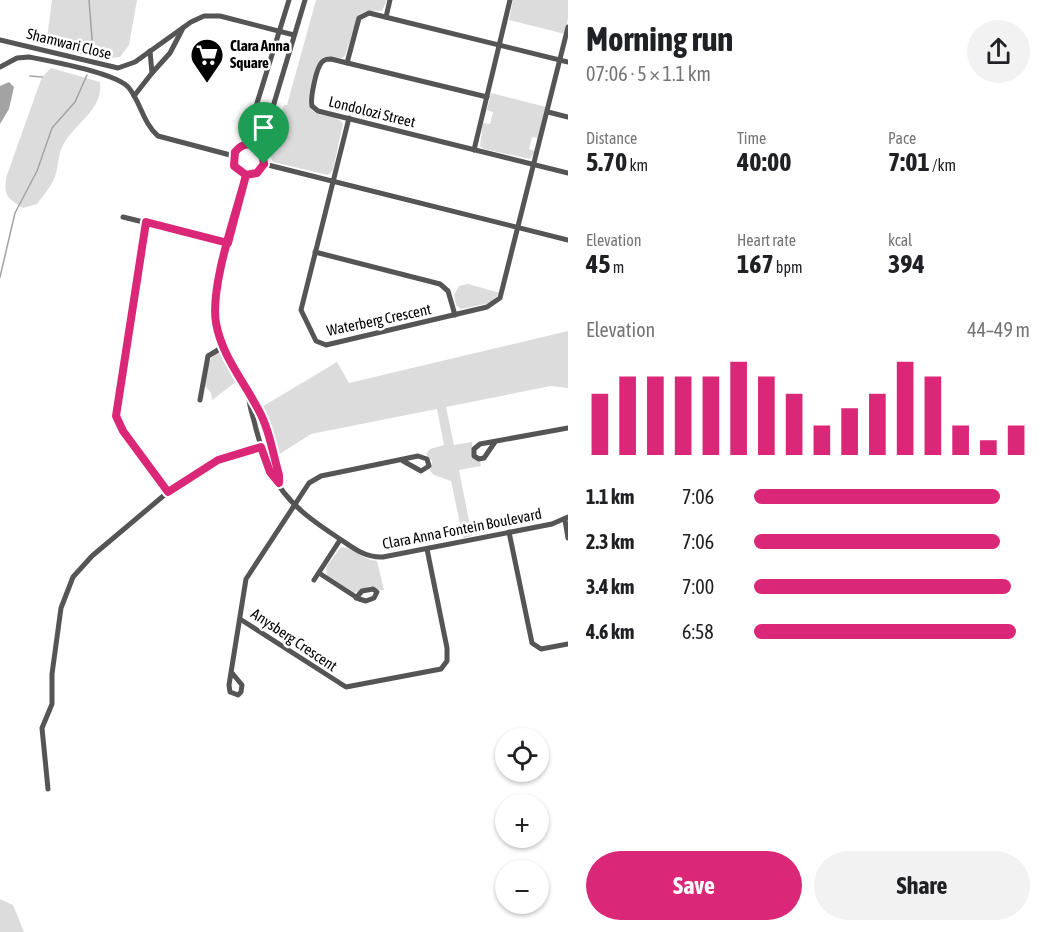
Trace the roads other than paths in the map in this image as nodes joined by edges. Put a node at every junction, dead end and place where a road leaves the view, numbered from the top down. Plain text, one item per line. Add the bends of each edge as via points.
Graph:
1 (289, 0) edge
2 (305, 0) edge
3 (390, 0) edge
4 (510, 0) edge
5 (386, 17) junction
6 (183, 27) junction
7 (568, 27) edge
8 (280, 31) junction
9 (294, 35) junction
10 (0, 40) edge
11 (500, 46) junction
12 (150, 51) junction
13 (560, 60) junction
14 (568, 62) edge
15 (347, 63) junction
16 (0, 67) edge
17 (152, 73) junction
18 (134, 96) junction
19 (487, 97) junction
20 (548, 112) junction
21 (568, 117) edge
22 (349, 118) junction
23 (244, 145) junction
24 (260, 150) junction
25 (474, 150) junction
26 (234, 156) junction
27 (264, 164) junction
28 (534, 165) junction
29 (568, 173) edge
30 (246, 175) junction
31 (333, 180) junction
32 (123, 217) dead end
33 (146, 222) junction
34 (519, 226) junction
35 (568, 240) edge
36 (228, 243) junction
37 (315, 252) junction
38 (455, 315) junction
39 (223, 347) junction
40 (249, 397) junction
41 (200, 400) dead end
42 (568, 428) edge
43 (495, 442) dead end
44 (270, 444) junction
45 (261, 447) junction
46 (403, 460) dead end
47 (279, 483) junction
48 (168, 492) junction
49 (294, 506) junction
50 (567, 519) edge
51 (509, 532) junction
52 (568, 538) edge
53 (340, 540) junction
54 (427, 549) junction
55 (319, 573) junction
56 (314, 580) dead end
57 (356, 598) dead end
58 (240, 619) junction
59 (568, 644) edge
60 (232, 673) dead end
61 (48, 789) dead end

1 - 8 street
2 - 9 street
3 - 5 street
4 - 11 street
5 - 11 street
5 - 15 street via 369,13 360,16
6 - 8 street, Shamwari Close via 199,17 214,15
6 - 12 street, Shamwari Close
6 - 17 street via 170,53
7 - 13 street
8 - 9 street, Shamwari Close
8 - 23 street
9 - 24 street
10 - 12 street, Shamwari Close via 114,68 127,66
11 - 13 street
11 - 19 street
12 - 17 street
13 - 14 street
13 - 20 street
15 - 19 street, Londolozi Street
15 - 22 street, Londolozi Street via 331,59 321,63 310,100 316,110
16 - 18 street via 21,57 41,59 114,77 126,84
17 - 18 street
18 - 26 street via 158,135
19 - 25 street
20 - 21 street
20 - 28 street
22 - 25 street, Londolozi Street
22 - 31 street, Waterberg Crescent
23 - 24 street
23 - 26 street
24 - 27 street
25 - 28 street, Londolozi Street
26 - 30 street via 234,166
27 - 30 street via 257,173
27 - 31 street
28 - 29 street, Londolozi Street
28 - 34 street
30 - 36 street, Clara Anna Fontein Boulevard
31 - 34 street
31 - 37 street, Waterberg Crescent
32 - 33 street
33 - 36 street
33 - 48 street via 116,416
34 - 35 street
34 - 38 street, Waterberg Crescent via 500,298 487,307
36 - 39 street, Clara Anna Fontein Boulevard via 215,309
37 - 38 street via 440,284 448,291
37 - 38 street, Waterberg Crescent via 302,310 313,335 323,345
39 - 40 street, Clara Anna Fontein Boulevard
39 - 41 street via 208,356
40 - 44 street, Clara Anna Fontein Boulevard via 262,416
40 - 45 street, Clara Anna Fontein Boulevard
42 - 43 street
44 - 45 street
44 - 47 street, Clara Anna Fontein Boulevard
45 - 47 street, Clara Anna Fontein Boulevard via 270,472
45 - 48 street via 218,460
46 - 49 street, Anysberg Crescent via 321,476 309,483
47 - 49 street, Clara Anna Fontein Boulevard
48 - 61 street via 92,556 64,594 52,674 52,704 42,728
49 - 53 street, Clara Anna Fontein Boulevard
49 - 58 street, Anysberg Crescent via 248,575
50 - 51 street, Clara Anna Fontein Boulevard
50 - 52 street
51 - 54 street, Clara Anna Fontein Boulevard
51 - 59 street via 532,643 541,649
53 - 54 street, Clara Anna Fontein Boulevard via 372,557
53 - 55 street
54 - 58 street, Anysberg Crescent via 448,656 446,665 436,671 346,687
55 - 56 street
55 - 57 street
58 - 60 street

